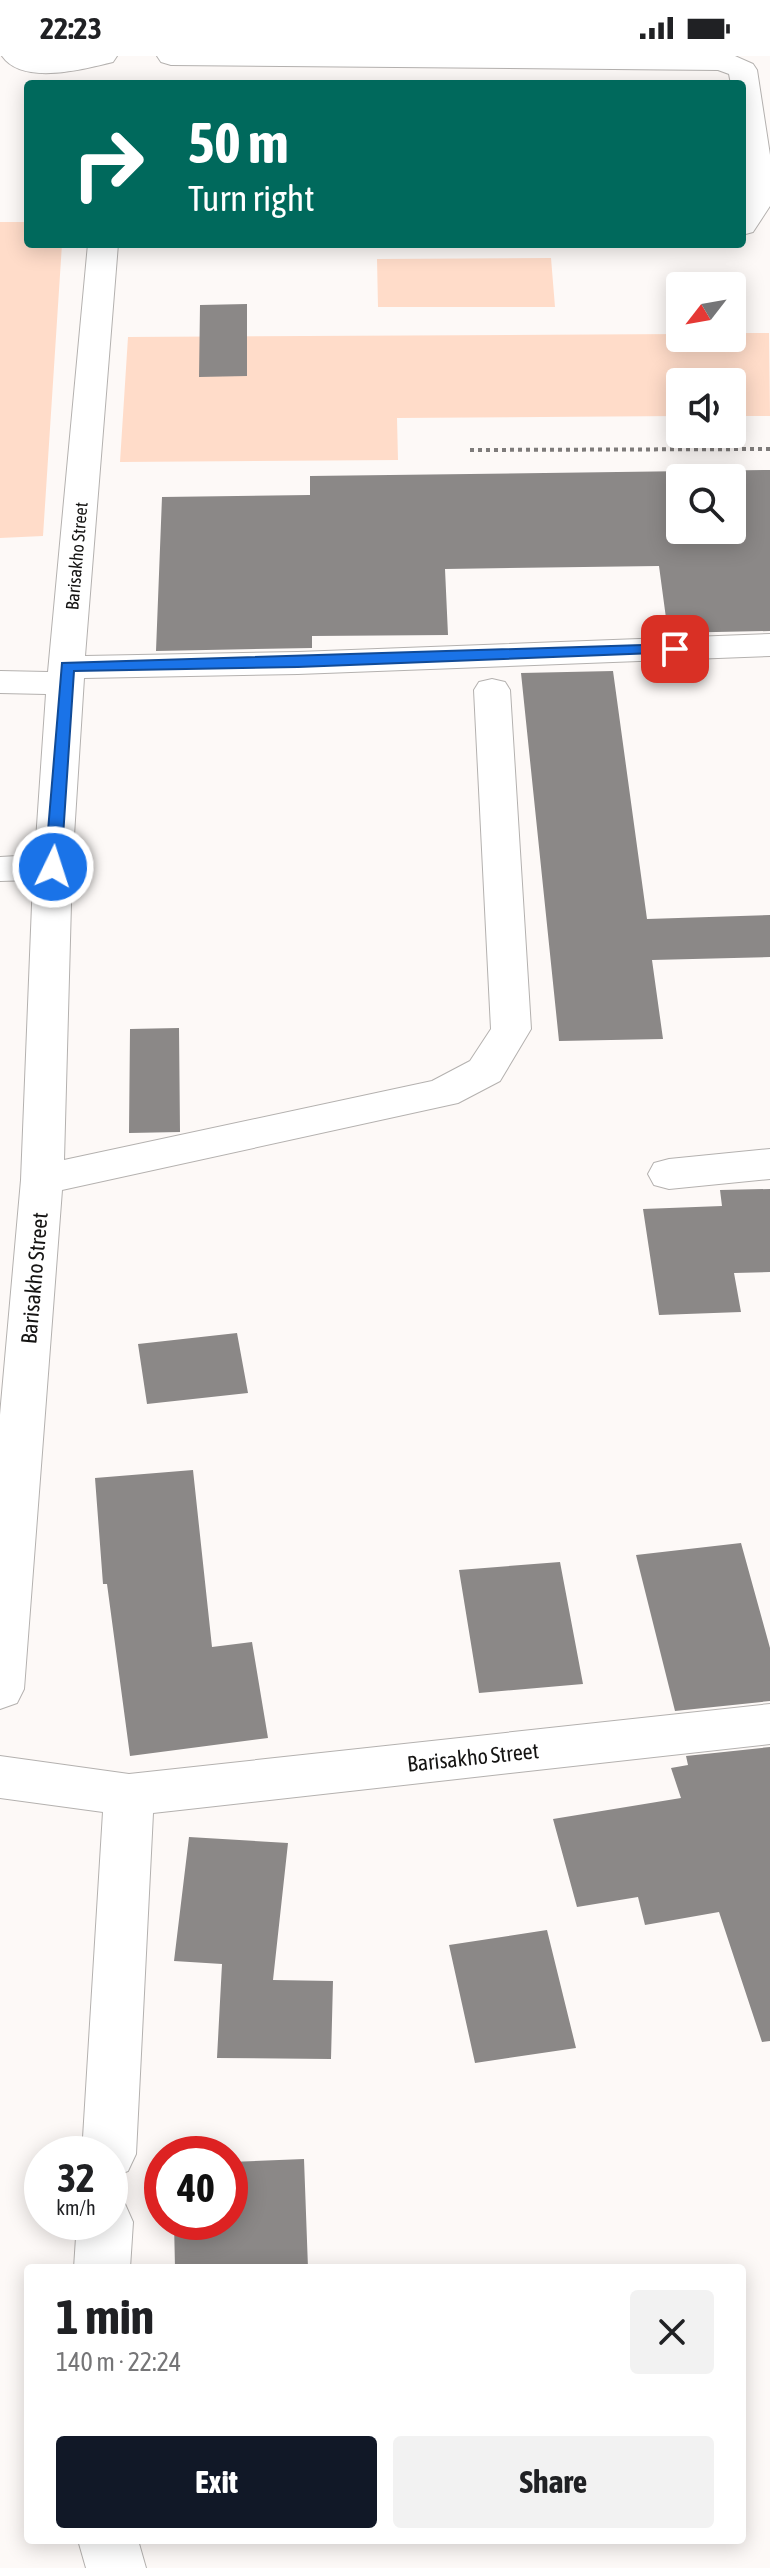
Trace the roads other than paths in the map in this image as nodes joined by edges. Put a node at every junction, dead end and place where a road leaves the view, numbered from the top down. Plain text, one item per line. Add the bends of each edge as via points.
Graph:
1 (16, 56) edge
2 (103, 56) edge
3 (119, 56) edge
4 (171, 56) edge
5 (217, 58) edge
6 (117, 80) edge
7 (246, 80) edge
8 (744, 80) edge
9 (746, 91) edge
10 (746, 220) edge
11 (103, 248) edge
12 (770, 645) edge
13 (66, 675) junction
14 (0, 682) edge
15 (492, 690) dead end
16 (53, 867) junction
17 (0, 869) edge
18 (770, 1164) edge
19 (669, 1174) dead end
20 (42, 1180) junction
21 (0, 1689) edge
22 (770, 1724) edge
23 (0, 1777) edge
24 (129, 1795) junction
25 (110, 2136) edge
26 (104, 2240) edge
27 (102, 2264) edge
28 (109, 2544) edge
29 (116, 2568) edge

1 - 2 street via 40,63
3 - 6 street
4 - 5 street
5 - 7 street
5 - 8 street via 723,61 743,70
9 - 10 street via 761,196
11 - 13 street, Barisakho Street
12 - 13 street
13 - 14 street
13 - 16 street, Barisakho Street
15 - 20 street via 511,1029 485,1071 443,1093
16 - 17 street
16 - 20 street, Barisakho Street
18 - 19 street
20 - 21 street, Barisakho Street
22 - 24 street, Barisakho Street
23 - 24 street, Barisakho Street
24 - 25 street
26 - 27 street
28 - 29 street

